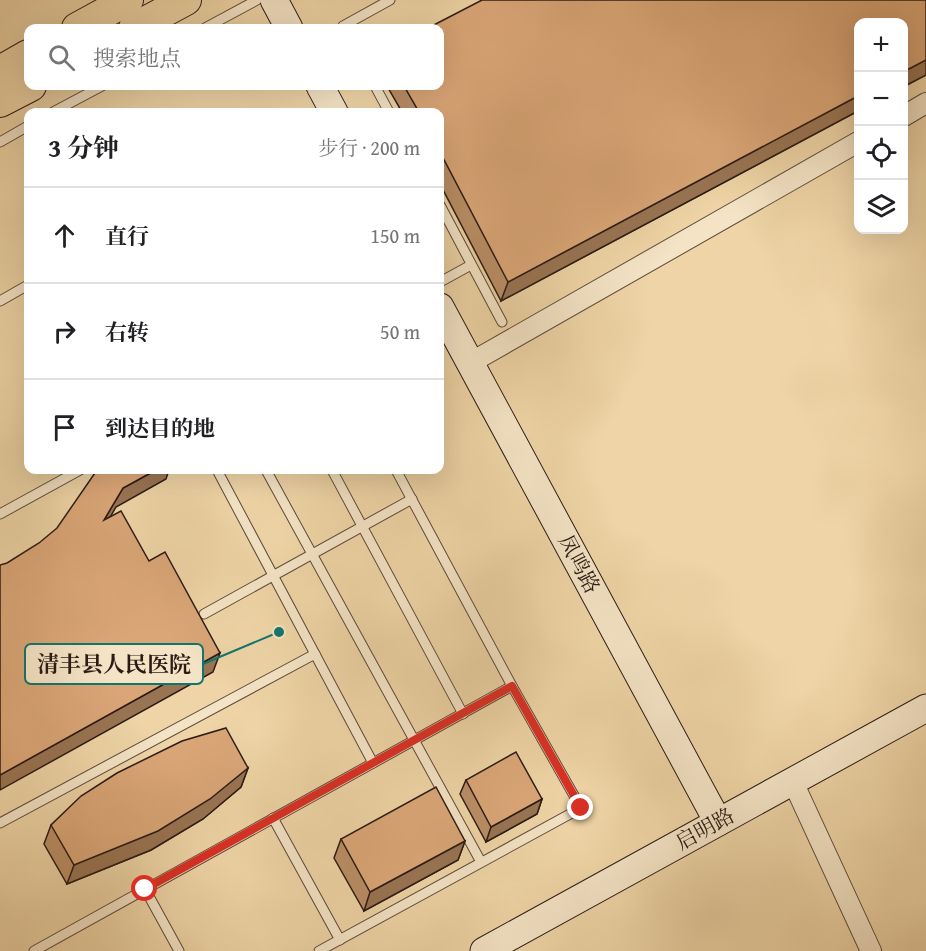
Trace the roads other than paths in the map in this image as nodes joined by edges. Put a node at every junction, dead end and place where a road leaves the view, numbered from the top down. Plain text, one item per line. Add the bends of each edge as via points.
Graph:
1 (128, 0) edge
2 (186, 0) edge
3 (257, 0) edge
4 (274, 0) edge
5 (390, 0) edge
6 (84, 24) edge
7 (141, 24) edge
8 (212, 24) edge
9 (287, 24) edge
10 (347, 24) edge
11 (24, 57) edge
12 (0, 71) edge
13 (24, 89) edge
14 (94, 90) edge
15 (322, 90) edge
16 (377, 90) edge
17 (0, 102) edge
18 (926, 103) edge
19 (61, 108) edge
20 (332, 108) edge
21 (387, 108) edge
22 (908, 113) edge
23 (24, 128) edge
24 (0, 142) edge
25 (854, 144) edge
26 (444, 213) edge
27 (471, 265) junction
28 (444, 280) edge
29 (24, 287) edge
30 (0, 301) edge
31 (444, 314) edge
32 (502, 322) dead end
33 (470, 363) junction
34 (73, 474) edge
35 (219, 474) edge
36 (268, 474) edge
37 (334, 474) edge
38 (398, 474) edge
39 (412, 499) junction
40 (0, 514) edge
41 (363, 526) junction
42 (312, 554) junction
43 (273, 575) junction
44 (204, 614) dead end
45 (315, 654) junction
46 (512, 686) junction
47 (926, 708) edge
48 (463, 714) junction
49 (414, 740) junction
50 (373, 763) junction
51 (793, 782) junction
52 (273, 818) junction
53 (718, 822) junction
54 (0, 823) edge
55 (481, 862) junction
56 (145, 889) junction
57 (340, 940) junction
58 (34, 951) edge
59 (179, 951) edge
60 (319, 951) edge
61 (484, 951) edge
62 (871, 951) edge

1 - 6 main road
2 - 7 main road
3 - 8 lane
4 - 9 street
5 - 10 lane
11 - 12 main road
13 - 17 main road
14 - 19 lane
15 - 20 street
16 - 21 lane
18 - 22 street
23 - 24 lane
25 - 33 street
26 - 27 lane
27 - 28 lane
27 - 32 lane
29 - 30 lane
31 - 33 street, 凤鸣路
33 - 53 street, 凤鸣路
34 - 40 lane
35 - 43 lane
36 - 42 lane
37 - 41 lane
38 - 39 lane
39 - 41 lane
39 - 46 lane
41 - 42 lane
41 - 48 lane
42 - 43 lane
42 - 49 lane
43 - 44 lane
43 - 45 lane
45 - 50 lane
45 - 54 lane
46 - 48 lane
46 - 55 lane via 581,808
47 - 51 street, 启明路
48 - 49 lane
49 - 50 lane
49 - 55 lane
50 - 52 lane
51 - 53 street, 启明路
51 - 62 street
52 - 56 lane
52 - 57 lane
53 - 61 street, 启明路
55 - 57 lane
56 - 58 lane
56 - 59 lane
57 - 60 lane

